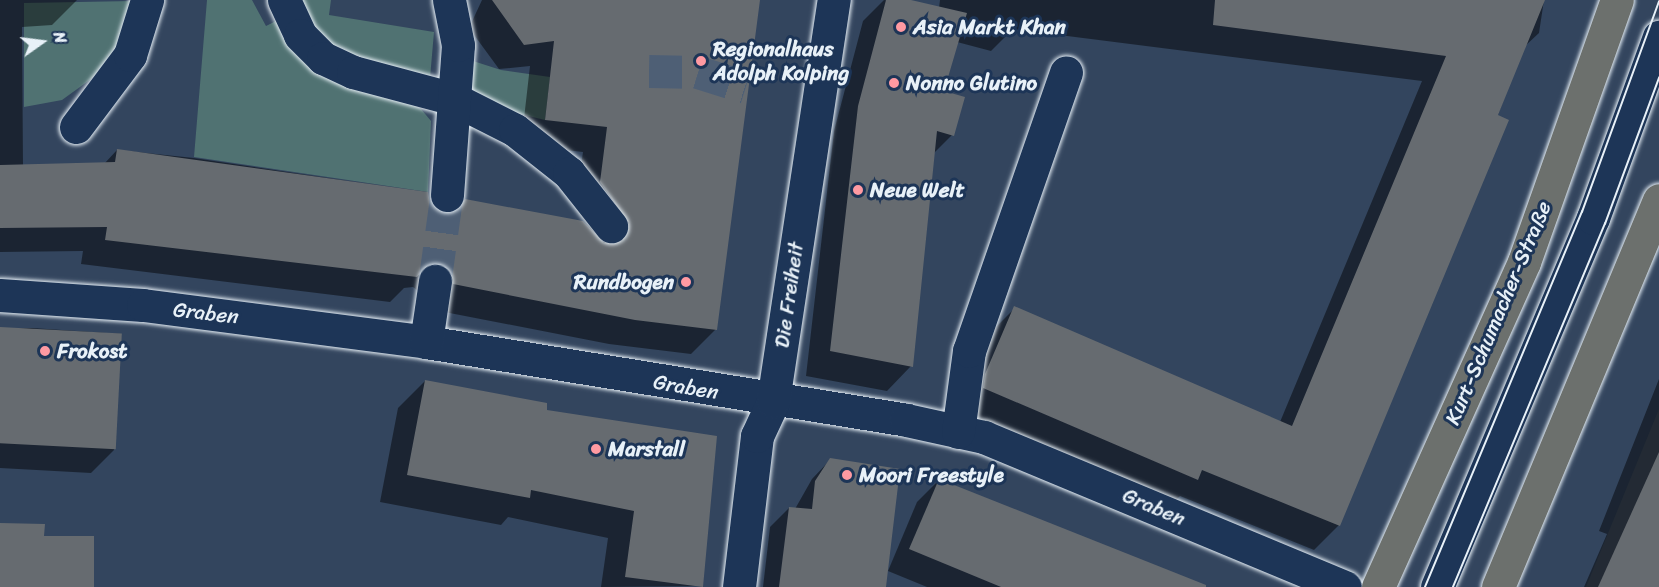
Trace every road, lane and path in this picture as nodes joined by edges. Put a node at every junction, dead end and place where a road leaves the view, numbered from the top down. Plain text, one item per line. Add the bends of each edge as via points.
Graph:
1 (147, 0) edge
2 (284, 0) edge
3 (450, 0) edge
4 (834, 0) edge
5 (1617, 0) edge
6 (1659, 37) edge
7 (1066, 72) dead end
8 (454, 99) junction
9 (76, 127) dead end
10 (447, 195) tunnel mouth
11 (1659, 200) edge
12 (611, 226) dead end
13 (435, 281) tunnel mouth
14 (0, 295) edge
15 (426, 342) junction
16 (773, 401) junction
17 (958, 432) junction
18 (739, 587) edge
19 (1345, 587) edge
20 (1378, 587) edge
21 (1437, 587) edge
22 (1498, 587) edge

1 - 9 street via 130,55
2 - 8 street via 300,35 322,58 352,72
3 - 8 street via 458,45
4 - 16 street, Die Freiheit
5 - 20 main road, Kurt-Schumacher-Straße via 1524,262
6 - 21 street via 1593,218
7 - 17 street via 969,351
8 - 10 street
8 - 12 street via 515,130 569,173
11 - 22 main road
13 - 15 street
14 - 15 street, Graben via 143,305
15 - 16 street, Graben
16 - 17 street, Graben via 906,420
16 - 18 street, Die Freiheit via 757,436
17 - 19 street, Graben via 1033,457

